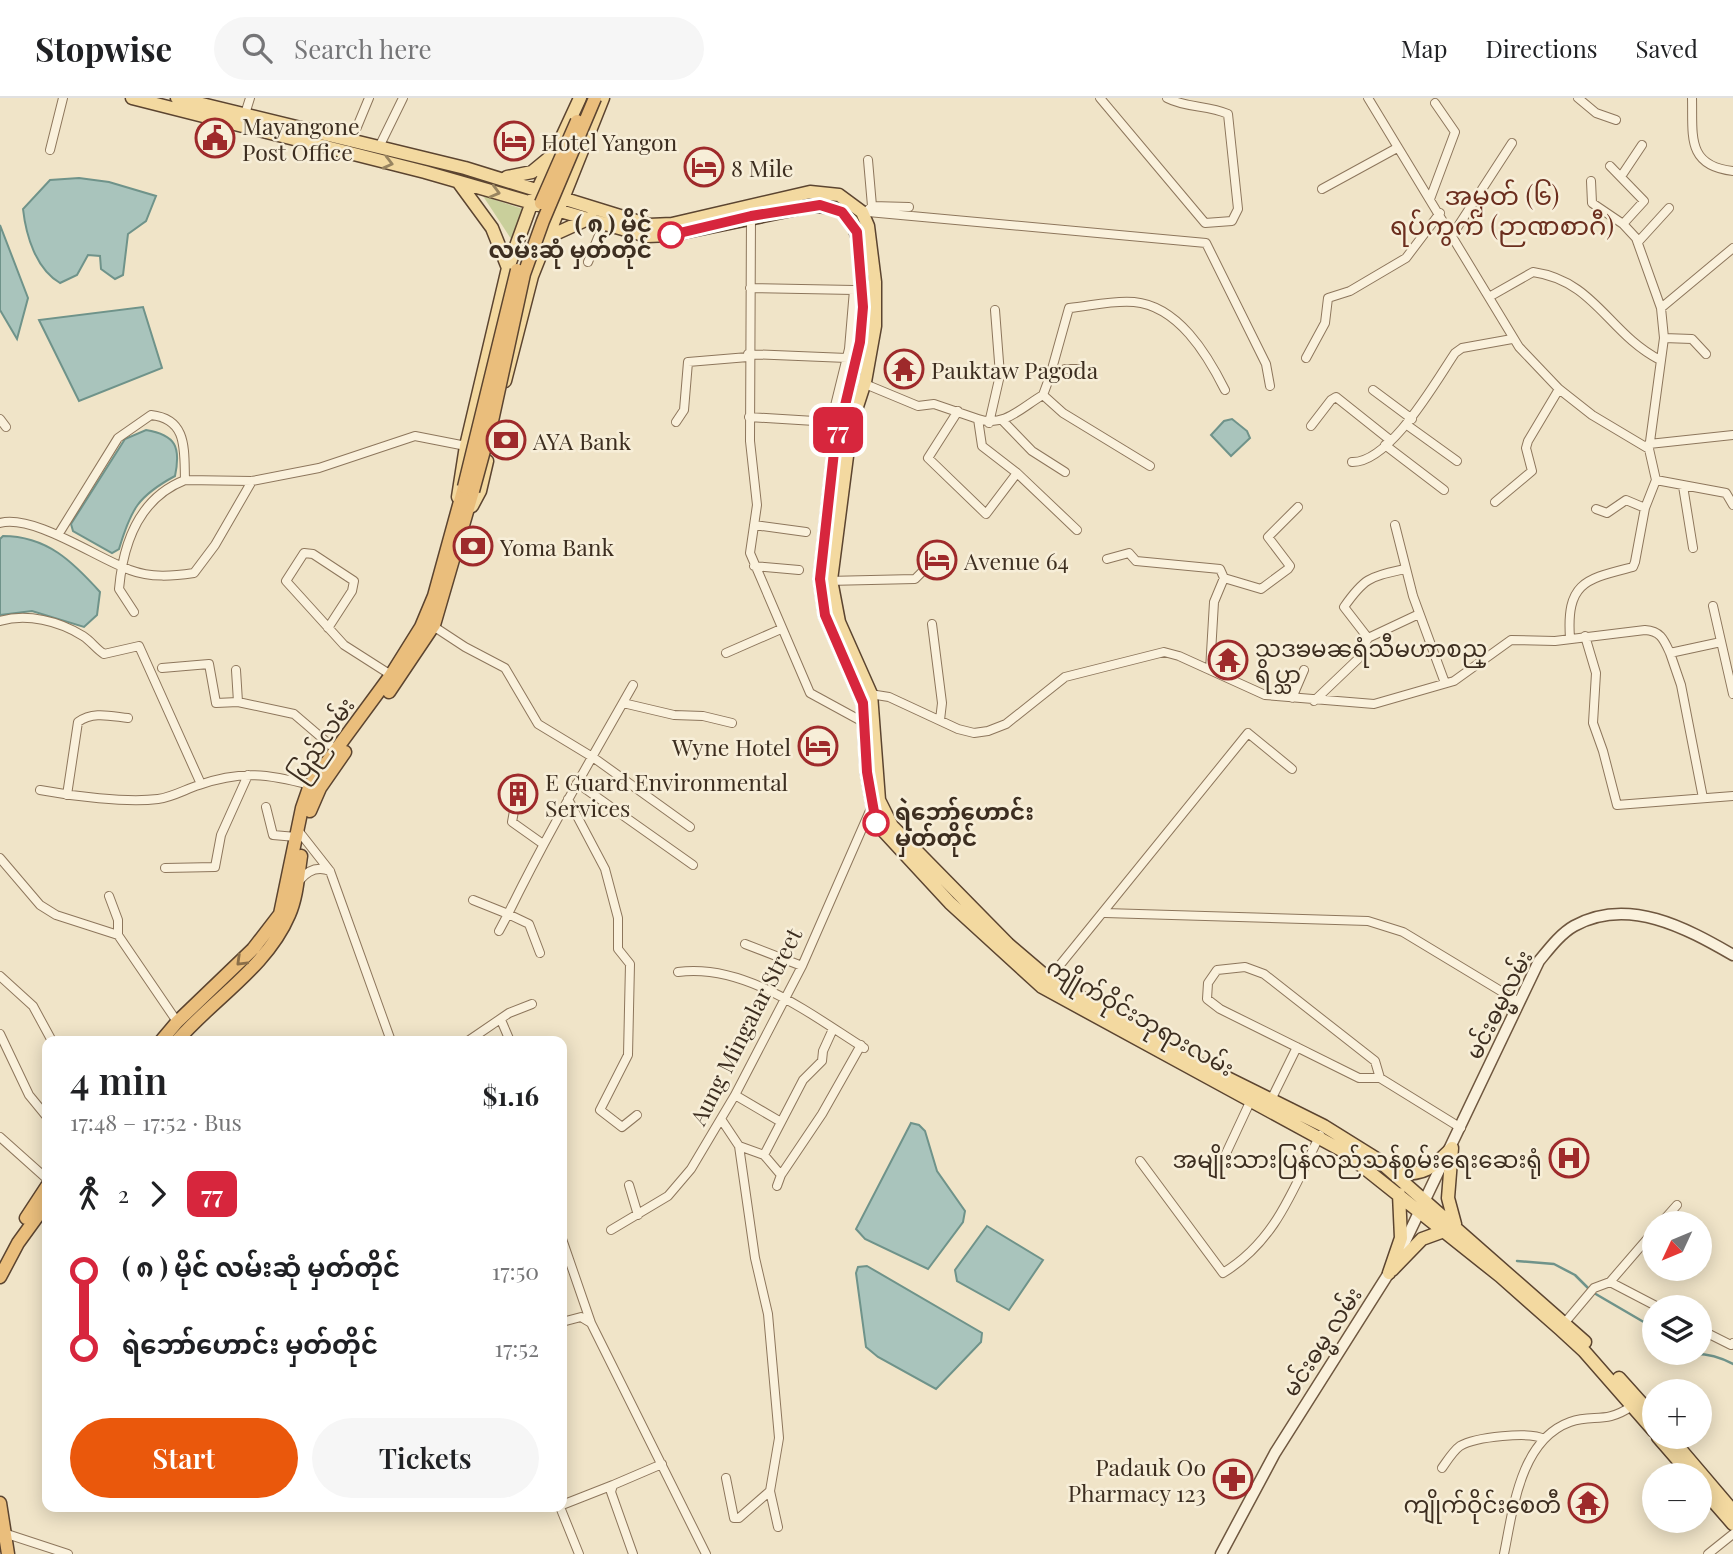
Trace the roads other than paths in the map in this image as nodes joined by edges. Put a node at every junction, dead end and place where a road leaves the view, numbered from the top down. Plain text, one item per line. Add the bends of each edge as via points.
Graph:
1 (63, 98) edge
2 (132, 98) edge
3 (250, 98) edge
4 (369, 98) edge
5 (403, 98) edge
6 (580, 98) edge
7 (587, 98) edge
8 (595, 98) edge
9 (603, 98) edge
10 (1100, 98) edge
11 (1167, 98) edge
12 (1368, 98) edge
13 (1578, 98) edge
14 (1692, 98) edge
15 (181, 103) edge
16 (1435, 103) dead end
17 (245, 114) junction
18 (1616, 120) dead end
19 (286, 130) junction
20 (352, 139) junction
21 (1512, 143) dead end
22 (380, 145) junction
23 (1642, 145) dead end
24 (1397, 148) junction
25 (50, 150) dead end
26 (554, 153) junction
27 (868, 160) dead end
28 (1610, 166) dead end
29 (1733, 171) edge
30 (571, 174) junction
31 (1622, 176) junction
32 (501, 178) junction
33 (1591, 181) dead end
34 (459, 183) junction
35 (538, 188) junction
36 (1322, 189) dead end
37 (563, 197) junction
38 (1430, 199) junction
39 (532, 202) junction
40 (587, 205) junction
41 (909, 207) dead end
42 (1670, 208) dead end
43 (557, 210) junction
44 (867, 210) junction
45 (1440, 213) junction
46 (751, 216) junction
47 (590, 218) junction
48 (852, 221) junction
49 (604, 223) junction
50 (1623, 224) junction
51 (1453, 234) junction
52 (546, 238) junction
53 (1638, 242) junction
54 (1733, 247) edge
55 (588, 262) dead end
56 (508, 268) junction
57 (532, 276) junction
58 (750, 288) junction
59 (1489, 297) junction
60 (1661, 308) junction
61 (995, 310) dead end
62 (1664, 338) junction
63 (1512, 339) junction
64 (1706, 354) dead end
65 (748, 356) junction
66 (848, 358) junction
67 (1306, 358) dead end
68 (1660, 360) junction
69 (1082, 369) dead end
70 (1050, 376) junction
71 (859, 380) junction
72 (1270, 386) dead end
73 (1559, 389) junction
74 (1225, 390) dead end
75 (1373, 390) dead end
76 (1043, 395) junction
77 (958, 411) junction
78 (750, 417) junction
79 (0, 419) edge
80 (978, 419) junction
81 (1003, 421) junction
82 (676, 422) dead end
83 (1409, 422) junction
84 (989, 423) junction
85 (1311, 426) dead end
86 (6, 427) dead end
87 (1733, 435) edge
88 (1387, 443) junction
89 (466, 446) junction
90 (1649, 446) junction
91 (1457, 461) dead end
92 (1352, 462) dead end
93 (1150, 466) dead end
94 (1065, 472) dead end
95 (1017, 473) junction
96 (185, 480) junction
97 (1656, 480) junction
98 (252, 481) junction
99 (1683, 486) junction
100 (468, 489) junction
101 (1444, 490) dead end
102 (1730, 491) edge
103 (1495, 502) dead end
104 (1733, 505) edge
105 (1298, 507) dead end
106 (1645, 508) junction
107 (1596, 509) dead end
108 (462, 516) junction
109 (0, 523) edge
110 (754, 525) junction
111 (1395, 525) dead end
112 (1077, 530) dead end
113 (806, 532) dead end
114 (58, 535) junction
115 (1693, 548) dead end
116 (937, 557) dead end
117 (1107, 559) dead end
118 (122, 564) junction
119 (754, 566) junction
120 (1405, 569) junction
121 (799, 570) dead end
122 (1224, 578) junction
123 (826, 581) junction
124 (1713, 606) dead end
125 (134, 612) dead end
126 (1419, 614) junction
127 (0, 621) edge
128 (429, 623) junction
129 (932, 624) dead end
130 (328, 628) junction
131 (781, 629) junction
132 (1585, 636) junction
133 (1368, 638) junction
134 (1570, 638) junction
135 (1721, 642) junction
136 (726, 653) dead end
137 (1671, 653) junction
138 (162, 668) dead end
139 (236, 670) dead end
140 (1210, 670) junction
141 (1304, 670) dead end
142 (391, 675) junction
143 (1445, 683) junction
144 (633, 685) dead end
145 (1733, 694) edge
146 (866, 695) junction
147 (1292, 698) junction
148 (1314, 701) junction
149 (238, 702) junction
150 (623, 703) junction
151 (128, 718) dead end
152 (940, 720) junction
153 (732, 723) dead end
154 (865, 723) junction
155 (336, 750) junction
156 (594, 758) junction
157 (1292, 769) dead end
158 (248, 775) junction
159 (578, 783) junction
160 (201, 784) junction
161 (310, 785) junction
162 (40, 790) dead end
163 (67, 795) junction
164 (1733, 796) edge
165 (1703, 798) junction
166 (568, 799) junction
167 (876, 803) junction
168 (266, 807) dead end
169 (514, 811) dead end
170 (690, 827) dead end
171 (299, 835) junction
172 (543, 844) junction
173 (0, 858) edge
174 (693, 865) dead end
175 (165, 868) dead end
176 (330, 871) junction
177 (297, 883) junction
178 (109, 896) dead end
179 (473, 900) dead end
180 (1105, 913) junction
181 (508, 914) junction
182 (499, 931) dead end
183 (118, 935) junction
184 (746, 944) dead end
185 (540, 953) dead end
186 (1733, 955) edge
187 (802, 966) junction
188 (678, 972) dead end
189 (0, 976) edge
190 (1046, 983) junction
191 (784, 998) junction
192 (1519, 1002) junction
193 (532, 1004) dead end
194 (501, 1020) junction
195 (833, 1029) junction
196 (180, 1032) edge
197 (0, 1034) edge
198 (49, 1036) edge
199 (389, 1036) edge
200 (476, 1036) edge
201 (508, 1036) edge
202 (1297, 1047) junction
203 (1380, 1078) junction
204 (735, 1096) junction
205 (1251, 1102) junction
206 (1269, 1105) junction
207 (42, 1111) edge
208 (637, 1115) dead end
209 (721, 1119) junction
210 (781, 1122) junction
211 (1461, 1128) junction
212 (1322, 1131) junction
213 (0, 1137) edge
214 (739, 1146) junction
215 (1452, 1148) junction
216 (764, 1155) junction
217 (1140, 1161) dead end
218 (1222, 1162) dead end
219 (42, 1174) edge
220 (1395, 1174) junction
221 (781, 1175) junction
222 (628, 1185) dead end
223 (776, 1186) dead end
224 (42, 1194) edge
225 (1399, 1194) junction
226 (1676, 1205) dead end
227 (1424, 1207) junction
228 (42, 1210) edge
229 (1671, 1211) edge
230 (638, 1215) junction
231 (1450, 1228) junction
232 (611, 1230) dead end
233 (1642, 1245) edge
234 (567, 1253) edge
235 (0, 1259) edge
236 (1389, 1273) junction
237 (0, 1277) edge
238 (1610, 1282) junction
239 (1642, 1299) edge
240 (567, 1321) edge
241 (591, 1323) junction
242 (1563, 1325) junction
243 (1712, 1336) edge
244 (1733, 1343) edge
245 (1632, 1406) junction
246 (1642, 1406) edge
247 (1642, 1418) edge
248 (1544, 1438) junction
249 (1668, 1449) edge
250 (1680, 1449) edge
251 (1681, 1463) edge
252 (662, 1464) junction
253 (1442, 1468) dead end
254 (726, 1478) dead end
255 (613, 1485) junction
256 (770, 1490) junction
257 (1712, 1500) edge
258 (0, 1503) edge
259 (567, 1504) edge
260 (1732, 1508) edge
261 (563, 1512) edge
262 (1733, 1524) edge
263 (778, 1527) dead end
264 (2, 1532) edge
265 (1733, 1534) edge
266 (8, 1554) edge
267 (68, 1554) edge
268 (579, 1554) edge
269 (632, 1554) edge
270 (706, 1554) edge
271 (1221, 1554) edge
272 (1504, 1554) edge
273 (1708, 1554) edge

1 - 25 street
2 - 15 main road
3 - 17 street
4 - 20 street
5 - 22 street
6 - 26 main road, ပြည်လမ်း
7 - 100 highway, ပြည်လမ်း, bridge via 516,274
8 - 100 highway, ပြည်လမ်း, bridge via 524,274 498,397
9 - 30 main road
10 - 11 street via 1205,223 1232,221 1238,209 1228,114
12 - 24 street
13 - 18 street via 1596,113
14 - 29 street via 1692,140 1698,154 1717,169
15 - 17 main road
15 - 19 main road
16 - 38 street via 1455,132
17 - 19 main road
19 - 20 main road
19 -> 34 main road
20 - 22 main road
21 - 51 street
22 - 32 main road
23 - 31 street
24 - 36 street
24 - 38 street
26 - 32 main road via 532,172
26 - 35 main road, ပြည်လမ်း
27 - 44 street
28 - 31 street
30 - 37 main road
30 - 40 main road via 573,186
31 - 50 street via 1644,201
32 - 35 main road
33 - 50 street via 1592,203
34 -> 39 main road
34 - 56 main road via 492,228
35 - 37 main road
35 - 39 main road, ပြည်လမ်း
37 - 40 main road
37 - 43 main road
38 - 45 street
39 - 43 main road
39 - 56 main road, ပြည်လမ်း
40 - 44 main road via 649,225 672,224 810,192 839,195
41 - 44 street
42 - 53 street
43 - 47 main road
43 - 52 main road, ပြည်လမ်း
44 - 48 street
44 - 71 main road via 875,326
44 - 72 street via 1206,243 1266,365
45 - 51 street
45 - 67 street via 1406,258 1356,289 1328,298 1325,323
46 - 48 main road via 820,205 830,206
46 - 49 main road via 671,235 647,236
46 - 58 street
47 - 49 main road
47 - 52 main road
48 - 71 main road via 859,243 863,307
49 - 55 street
50 - 53 street
51 - 59 street
52 - 57 main road, ပြည်လမ်း
53 - 60 street
54 - 60 street
56 - 57 street
56 - 89 main road, ပြည်လမ်း
57 - 108 main road, ပြည်လမ်း via 480,491
58 - 65 street
58 - 66 street via 854,290
59 - 63 street
59 - 68 street via 1532,272 1559,278 1587,294 1626,338
60 - 62 street
61 - 84 street via 1000,375
62 - 64 street via 1692,339
62 - 68 street
63 - 73 street
63 - 83 street via 1455,353
65 - 66 street
65 - 78 street
65 - 82 street via 688,362 684,410
66 - 78 street via 831,422
68 - 90 street
69 - 70 street via 1065,369
70 - 74 street via 1069,308 1131,301 1148,304 1172,318 1206,353
70 - 76 street
71 - 77 street via 918,406 934,404
71 - 123 main road via 840,423
73 - 90 street via 1592,415
73 - 103 street via 1528,441 1532,471
75 - 83 street
76 - 81 street
76 - 93 street via 1063,413
77 - 80 street
77 - 95 street via 929,458 986,514
78 - 110 street via 757,505
79 - 86 street
80 - 84 street
80 - 95 street via 982,446
81 - 84 street
81 - 94 street via 1032,452
83 - 88 street
83 - 91 street
85 - 88 street via 1336,397
87 - 90 street
88 - 92 street via 1365,460
88 - 101 street
89 - 98 street via 415,436 319,468
89 - 108 main road, ပြည်လမ်း via 459,482
90 - 97 street
95 - 112 street
96 - 98 street
96 - 114 street via 178,428 167,416 151,415 118,438
96 - 118 street via 149,504 133,527
97 - 99 street
97 - 106 street
98 - 118 street via 194,573 169,577 128,570
99 - 102 street
99 - 115 street
100 - 108 highway, ပြည်လမ်း
102 - 104 street
105 - 122 street via 1268,537 1288,569 1261,589
106 - 107 street via 1626,500 1607,513
106 - 134 street via 1633,567 1584,583 1574,598
108 - 128 highway, ပြည်လမ်း
109 - 114 street via 12,521
110 - 113 street
110 - 119 street via 750,553
111 - 120 street
114 - 118 street
116 - 123 street via 915,579
117 - 122 street via 1129,553 1136,561 1220,569
118 - 125 street via 119,589
119 - 121 street
119 - 131 street
120 - 126 street
120 - 133 street via 1361,583 1344,607
122 - 140 street via 1214,602
123 - 146 main road
124 - 135 street
126 - 133 street
126 - 143 street
127 - 160 street via 45,620 82,635 104,654 139,646
128 - 142 highway, ပြည်လမ်း
128 - 156 street via 500,664 538,724
128 - 171 highway, ပြည်လမ်း via 320,788
129 - 152 street
130 - 130 street via 354,581 313,554 304,553 286,582
130 - 142 street via 344,645
131 - 136 street
131 - 154 street via 812,695
132 - 134 street
132 - 137 street via 1655,631
132 - 165 street via 1596,673 1592,723 1617,805
133 - 148 street via 1357,659
134 - 143 street via 1511,640
135 - 137 street
135 - 145 street
137 - 165 street
138 - 149 street via 209,664 216,703
139 - 149 street
140 - 147 street via 1265,695
140 - 152 street via 1164,652 1139,656 1065,677 1006,724 988,731 974,733
141 - 147 street
142 - 155 highway, ပြည်လမ်း
143 - 148 street via 1374,704
144 - 150 street
146 - 152 street via 890,697
146 - 154 main road, ကျိုက်ဝိုင်းဘုရားလမ်း
146 - 167 main road
147 - 148 street
149 - 155 street via 294,714
150 - 153 street
150 - 156 street
151 - 163 street via 88,715 78,722
154 - 167 main road, ကျိုက်ဝိုင်းဘုရားလမ်း
155 - 161 highway, ပြည်လမ်း
156 - 159 street
156 - 170 street
157 - 180 street via 1248,733
158 - 160 street
158 - 161 street via 268,774
158 - 175 street via 221,835 215,867
159 - 166 street
159 - 174 street
160 - 163 street via 158,799
161 - 171 highway, ပြည်လမ်း
162 - 163 street
164 - 165 street
166 - 172 street
166 - 208 street via 605,869 618,918 618,949 630,964 628,1055 600,1110 622,1127
167 - 187 street, Aung Mingalar Street
167 - 190 main road, ကျိုက်ဝိုင်းဘုရားလမ်း via 876,823 1006,956
168 - 171 street via 273,835
169 - 172 street via 514,826
171 - 176 street
171 - 177 highway, ပြည်လမ်း
171 -> 196 highway, ပြည်လမ်း via 284,903 273,926
172 - 181 street
173 - 183 street via 40,905 56,915
176 - 177 street via 315,869
176 - 199 street
177 - 196 highway, ပြည်လမ်း via 288,918 261,959
178 - 183 street
179 - 181 street
180 - 190 street
180 - 192 street via 1368,921 1403,932
181 - 182 street
181 - 185 street via 529,924
183 - 196 street
184 - 187 street
186 - 192 main road, မင်းဓမ္မလမ်း via 1670,922 1630,915 1595,918 1573,926 1558,939 1539,961
187 - 191 street, Aung Mingalar Street
188 - 191 street via 713,970
189 - 198 street via 33,1006
190 - 205 main road, ကျိုက်ဝိုင်းဘုရားလမ်း
190 - 206 main road, ကျိုက်ဝိုင်းဘုရားလမ်း
191 - 195 street
191 - 204 street, Aung Mingalar Street
192 - 211 main road, မင်းဓမ္မလမ်း
193 - 194 street
194 - 200 street
194 - 201 street
195 - 210 street via 822,1061 803,1080
195 - 221 street via 862,1046
197 - 207 street via 29,1095
202 - 203 street via 1359,1078
202 - 203 street via 1207,999 1208,983 1217,970 1245,967 1264,974 1375,1061
202 - 206 street
203 - 211 street
204 - 209 street, Aung Mingalar Street
204 - 210 street
205 - 206 main road, ကျိုက်ဝိုင်းဘုရားလမ်း
205 - 218 street
206 - 212 main road, ကျိုက်ဝိုင်းဘုရားလမ်း
209 - 214 street
209 - 230 street, Aung Mingalar Street via 691,1169 668,1196
210 - 216 street
211 - 215 main road, မင်းဓမ္မလမ်း
212 - 217 street via 1268,1234 1256,1250 1223,1273
212 - 220 main road, ကျိုက်ဝိုင်းဘုရားလမ်း via 1355,1144
212 - 225 main road, ကျိုက်ဝိုင်းဘုရားလမ်း
213 - 219 street
214 - 216 street
214 - 256 street via 768,1314 777,1403 779,1438
215 - 220 main road via 1428,1171
215 - 227 main road, မင်းဓမ္မ လမ်း
215 - 231 main road
216 - 221 street
220 - 227 main road, ကျိုက်ဝိုင်းဘုရားလမ်း
221 - 223 street
222 - 230 street
224 - 235 highway
225 - 227 main road, ကျိုက်ဝိုင်းဘုရားလမ်း
225 - 236 main road via 1401,1238
226 - 229 street
227 - 231 main road, ကျိုက်ဝိုင်းဘုရားလမ်း
227 - 236 main road, မင်းဓမ္မ လမ်း
228 - 237 highway
230 - 232 street, Aung Mingalar Street
231 - 236 main road via 1422,1239
231 - 242 main road, ကျိုက်ဝိုင်းဘုရားလမ်း
233 - 238 street
234 - 241 street
236 - 271 main road, မင်းဓမ္မ လမ်း via 1275,1453
238 - 239 street
238 - 242 street via 1594,1288
240 - 241 street via 581,1317
241 - 252 street
242 - 245 main road, ကျိုက်ဝိုင်းဘုရားလမ်း
242 - 246 main road, ကျိုက်ဝိုင်းဘုရားလမ်း
243 - 244 street
245 - 247 main road, ကျိုက်ဝိုင်းဘုရားလမ်း
245 - 248 street via 1615,1418 1570,1422
248 - 253 street via 1529,1433 1466,1444
248 - 272 street via 1528,1460
249 - 251 main road
250 - 260 main road
252 - 255 street
252 - 270 street
254 - 256 street via 734,1518 744,1515
255 - 259 street
255 - 269 street via 611,1492
256 - 263 street
257 - 262 main road
258 - 264 highway
261 - 268 street
264 - 266 highway
264 - 267 street
265 - 273 street

